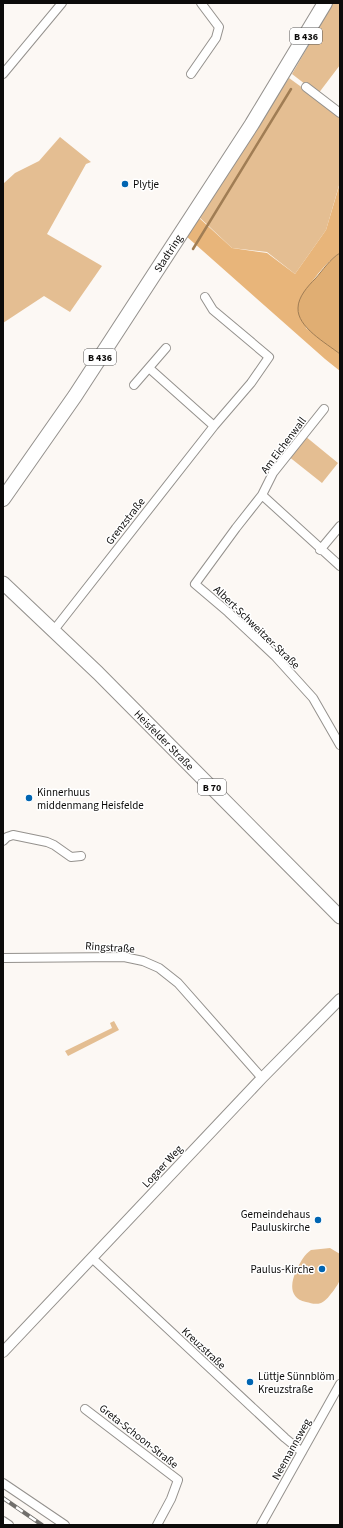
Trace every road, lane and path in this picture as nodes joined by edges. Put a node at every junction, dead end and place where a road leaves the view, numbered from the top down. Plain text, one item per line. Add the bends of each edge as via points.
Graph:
1 (62, 3) edge
2 (201, 3) edge
3 (325, 3) edge
4 (3, 74) edge
5 (191, 74) dead end
6 (306, 87) dead end
7 (340, 113) edge
8 (205, 297) dead end
9 (166, 348) dead end
10 (149, 368) junction
11 (134, 385) dead end
12 (324, 409) dead end
13 (214, 426) junction
14 (262, 495) junction
15 (3, 499) edge
16 (340, 526) edge
17 (236, 528) joint
18 (320, 550) junction
19 (340, 566) edge
20 (3, 583) edge
21 (54, 630) junction
22 (340, 745) edge
23 (3, 841) edge
24 (82, 856) dead end
25 (340, 917) edge
26 (3, 958) edge
27 (340, 999) edge
28 (262, 1078) junction
29 (92, 1258) junction
30 (3, 1352) edge
31 (340, 1384) edge
32 (85, 1409) dead end
33 (302, 1452) junction
34 (3, 1483) edge
35 (3, 1521) edge
36 (9, 1525) edge
37 (65, 1525) edge
38 (157, 1525) edge
39 (261, 1525) edge

1 - 4 street
2 - 5 street via 219,27 216,38
3 - 15 highway, Stadtring / B 436 via 252,124 75,396
6 - 7 street
8 - 13 street, Grenzstraße via 213,310 270,357
9 - 10 street
10 - 11 street
10 - 13 street
12 - 14 street, Am Eichenwall via 273,473
13 - 21 street, Grenzstraße
14 - 17 street, Am Eichenwall
14 - 18 street
16 - 18 street
17 - 22 street, Albert-Schweitzer-Straße via 195,584 275,656 313,698
18 - 19 street
20 - 21 main road, Heisfelder Straße / B 70
21 - 25 main road, Heisfelder Straße / B 70
23 - 24 street via 14,835 47,842 71,857
26 - 28 street, Ringstraße via 124,957 159,968 178,983
27 - 28 street, Logaer Weg
28 - 29 street, Logaer Weg
29 - 30 street, Logaer Weg
29 - 33 street, Kreuzstraße
31 - 33 street, Neemannsweg
32 - 38 street, Greta-Schoon-Straße via 178,1480
33 - 39 street, Neemannsweg
34 - 37 street
35 - 36 street

